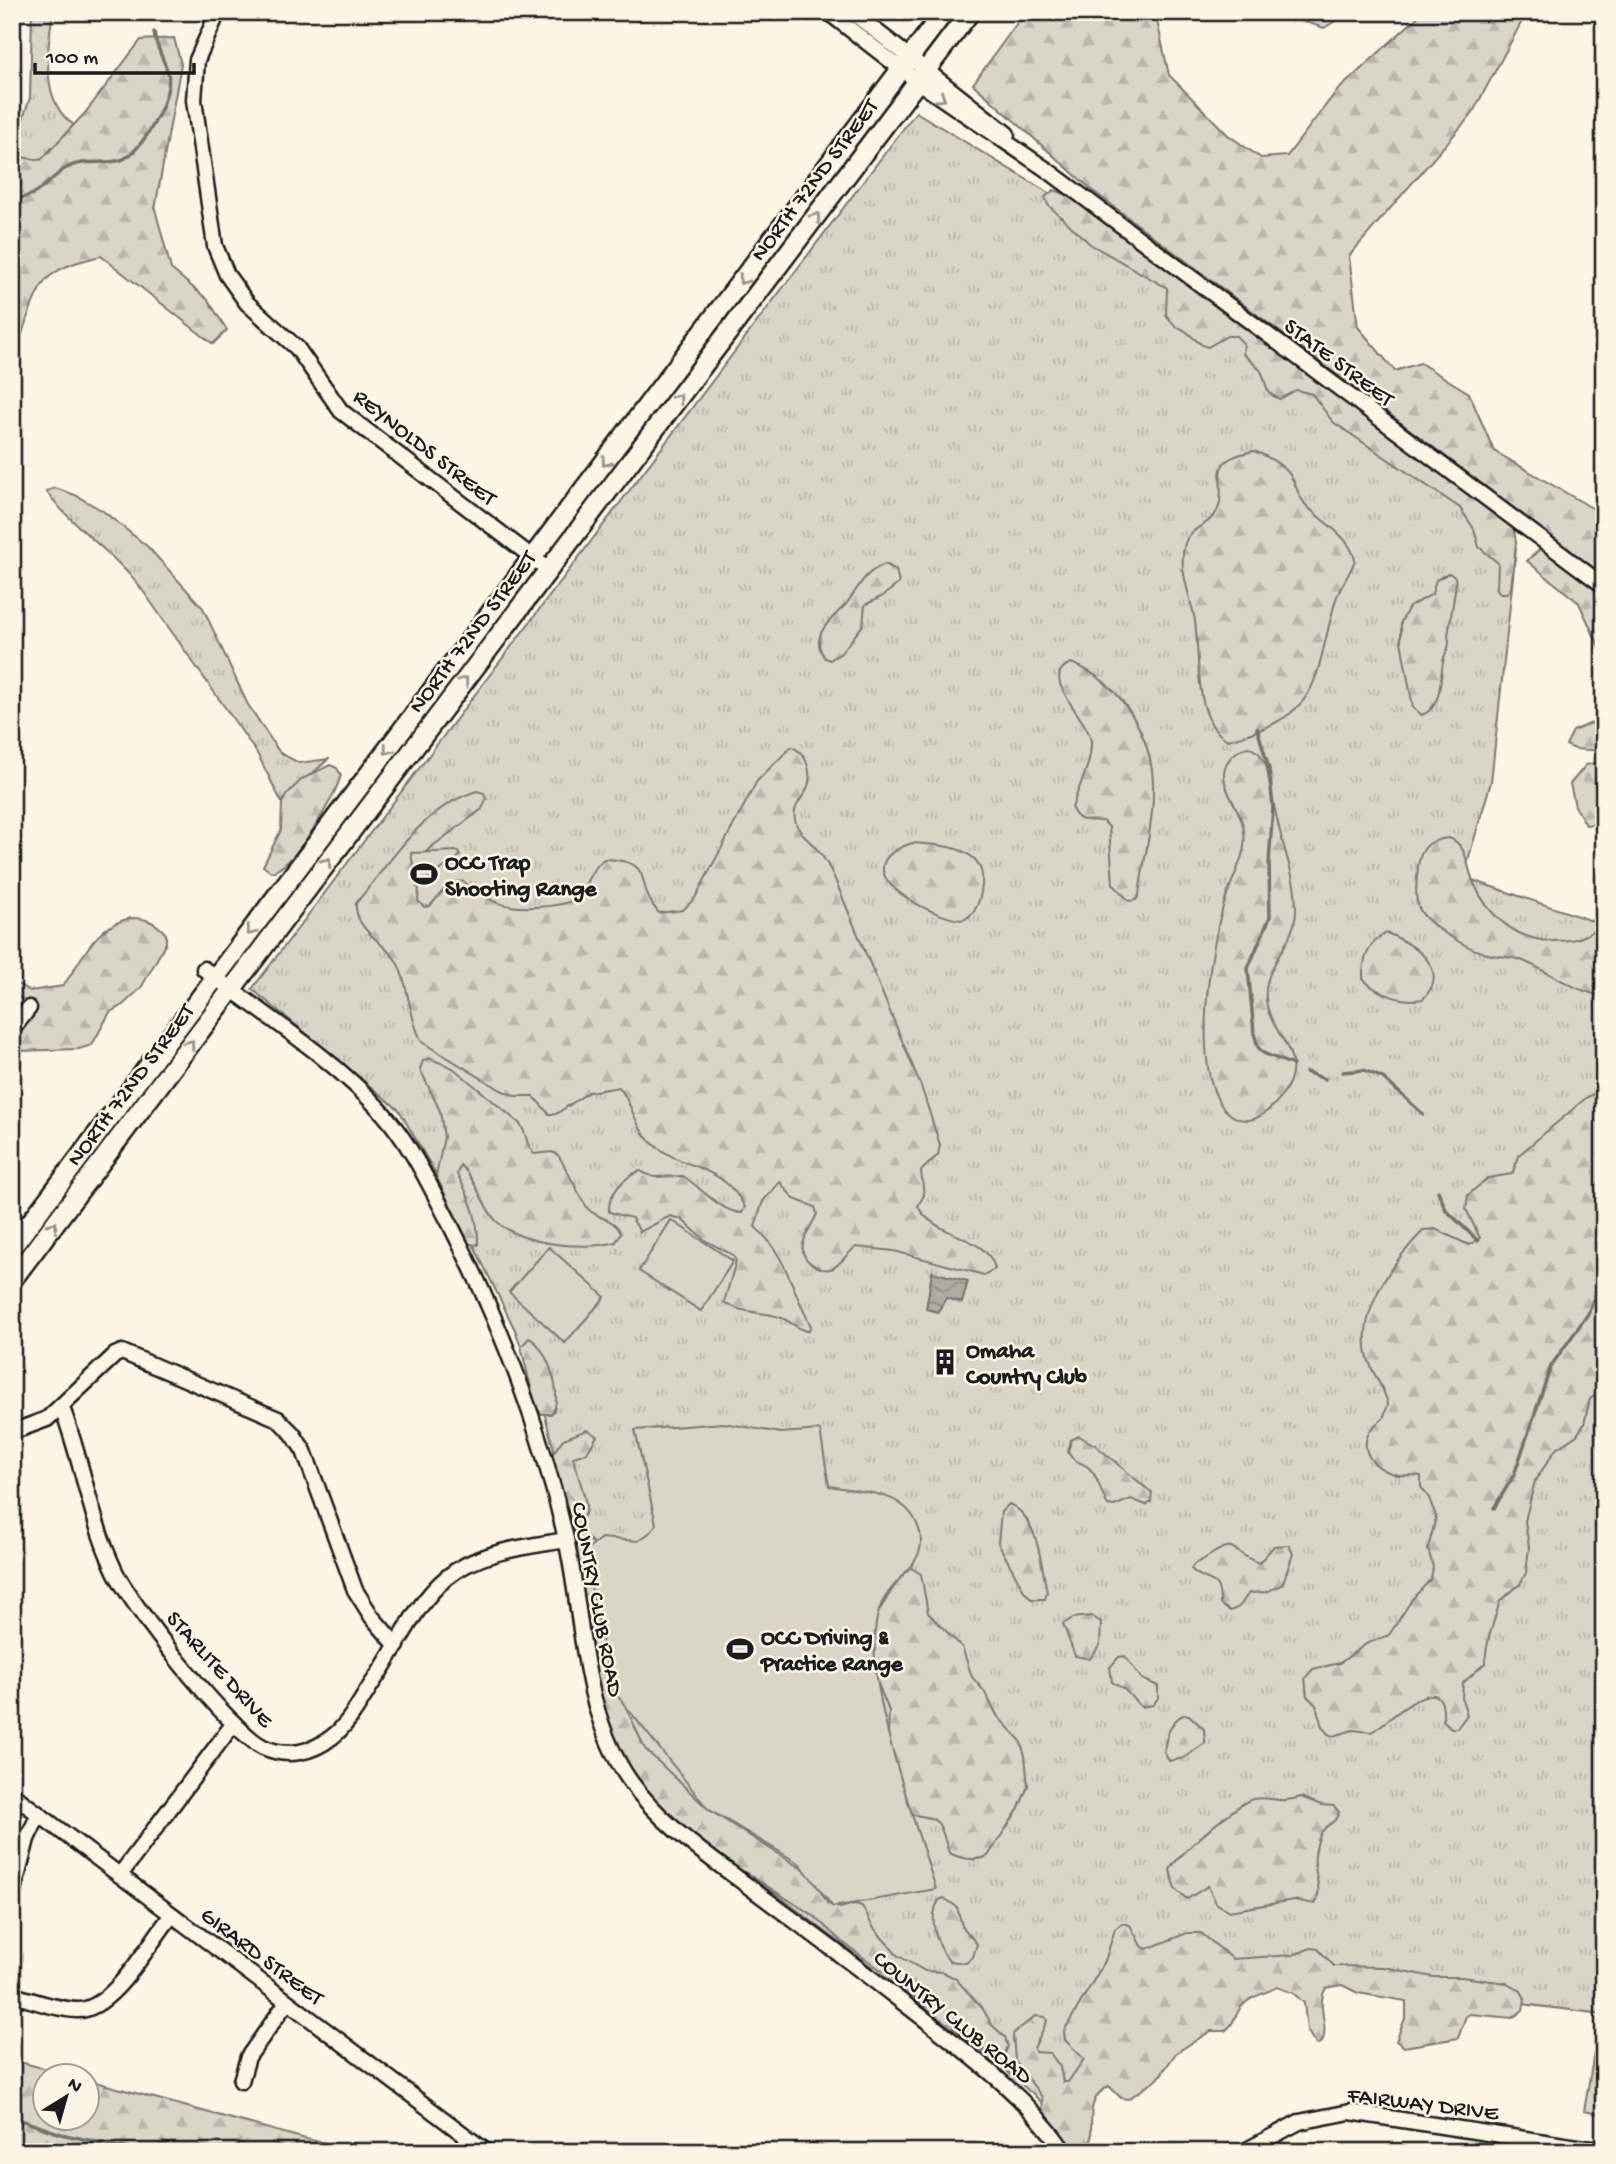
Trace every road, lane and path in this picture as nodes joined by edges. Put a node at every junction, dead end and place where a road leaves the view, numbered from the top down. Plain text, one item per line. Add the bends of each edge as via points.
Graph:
1 (218, 12) edge
2 (828, 12) edge
3 (852, 12) edge
4 (944, 12) edge
5 (970, 12) edge
6 (906, 63) junction
7 (923, 75) junction
8 (533, 558) junction
9 (549, 570) junction
10 (1604, 586) edge
11 (210, 974) junction
12 (231, 990) junction
13 (29, 1008) dead end
14 (12, 1030) edge
15 (12, 1247) edge
16 (12, 1280) edge
17 (62, 1408) junction
18 (12, 1432) edge
19 (566, 1539) junction
20 (397, 1646) junction
21 (234, 1723) junction
22 (12, 1794) edge
23 (39, 1814) junction
24 (120, 1875) junction
25 (12, 1897) edge
26 (172, 1915) junction
27 (12, 1995) edge
28 (288, 2002) junction
29 (241, 2081) dead end
30 (1604, 2151) edge
31 (487, 2152) edge
32 (1065, 2152) edge
33 (1243, 2152) edge

1 - 8 street, REYNOLDS STREET via 197,61 194,100 215,246 236,289 297,348 341,411
2 - 6 street, STATE STREET
3 - 6 street, STATE STREET
4 - 6 main road, NORTH 72ND STREET
5 - 7 main road, NORTH 72ND STREET
6 - 7 street, STATE STREET
6 -> 8 main road, NORTH 72ND STREET
9 -> 7 main road, NORTH 72ND STREET
7 - 10 street, STATE STREET
8 - 9 street, REYNOLDS STREET
8 -> 11 main road, NORTH 72ND STREET
12 -> 9 main road, NORTH 72ND STREET
11 - 12 street, COUNTRY CLUB ROAD
11 - 15 main road, NORTH 72ND STREET
16 -> 12 main road, NORTH 72ND STREET
12 - 19 street, COUNTRY CLUB ROAD via 357,1088 410,1149 516,1366
13 - 14 street
17 - 18 street
17 - 20 street via 115,1355 126,1352 262,1412 288,1429 309,1463 355,1590
17 - 21 street, STARLITE DRIVE via 120,1582
19 - 20 street, STARLITE DRIVE via 479,1559 457,1570 428,1598
19 - 32 street, COUNTRY CLUB ROAD via 597,1711 616,1758 644,1800 692,1845 993,2074 1038,2117
20 - 21 street, STARLITE DRIVE via 342,1727 317,1748 280,1752 262,1746
21 - 24 street
22 - 23 street, GIRARD STREET
23 - 24 street, GIRARD STREET
23 - 25 street via 27,1839
24 - 26 street, GIRARD STREET
26 - 27 street via 103,2003 84,2010
26 - 28 street, GIRARD STREET
28 - 29 street via 253,2048
28 - 31 street, GIRARD STREET
30 - 33 street, FAIRWAY DRIVE via 1350,2112 1299,2122

